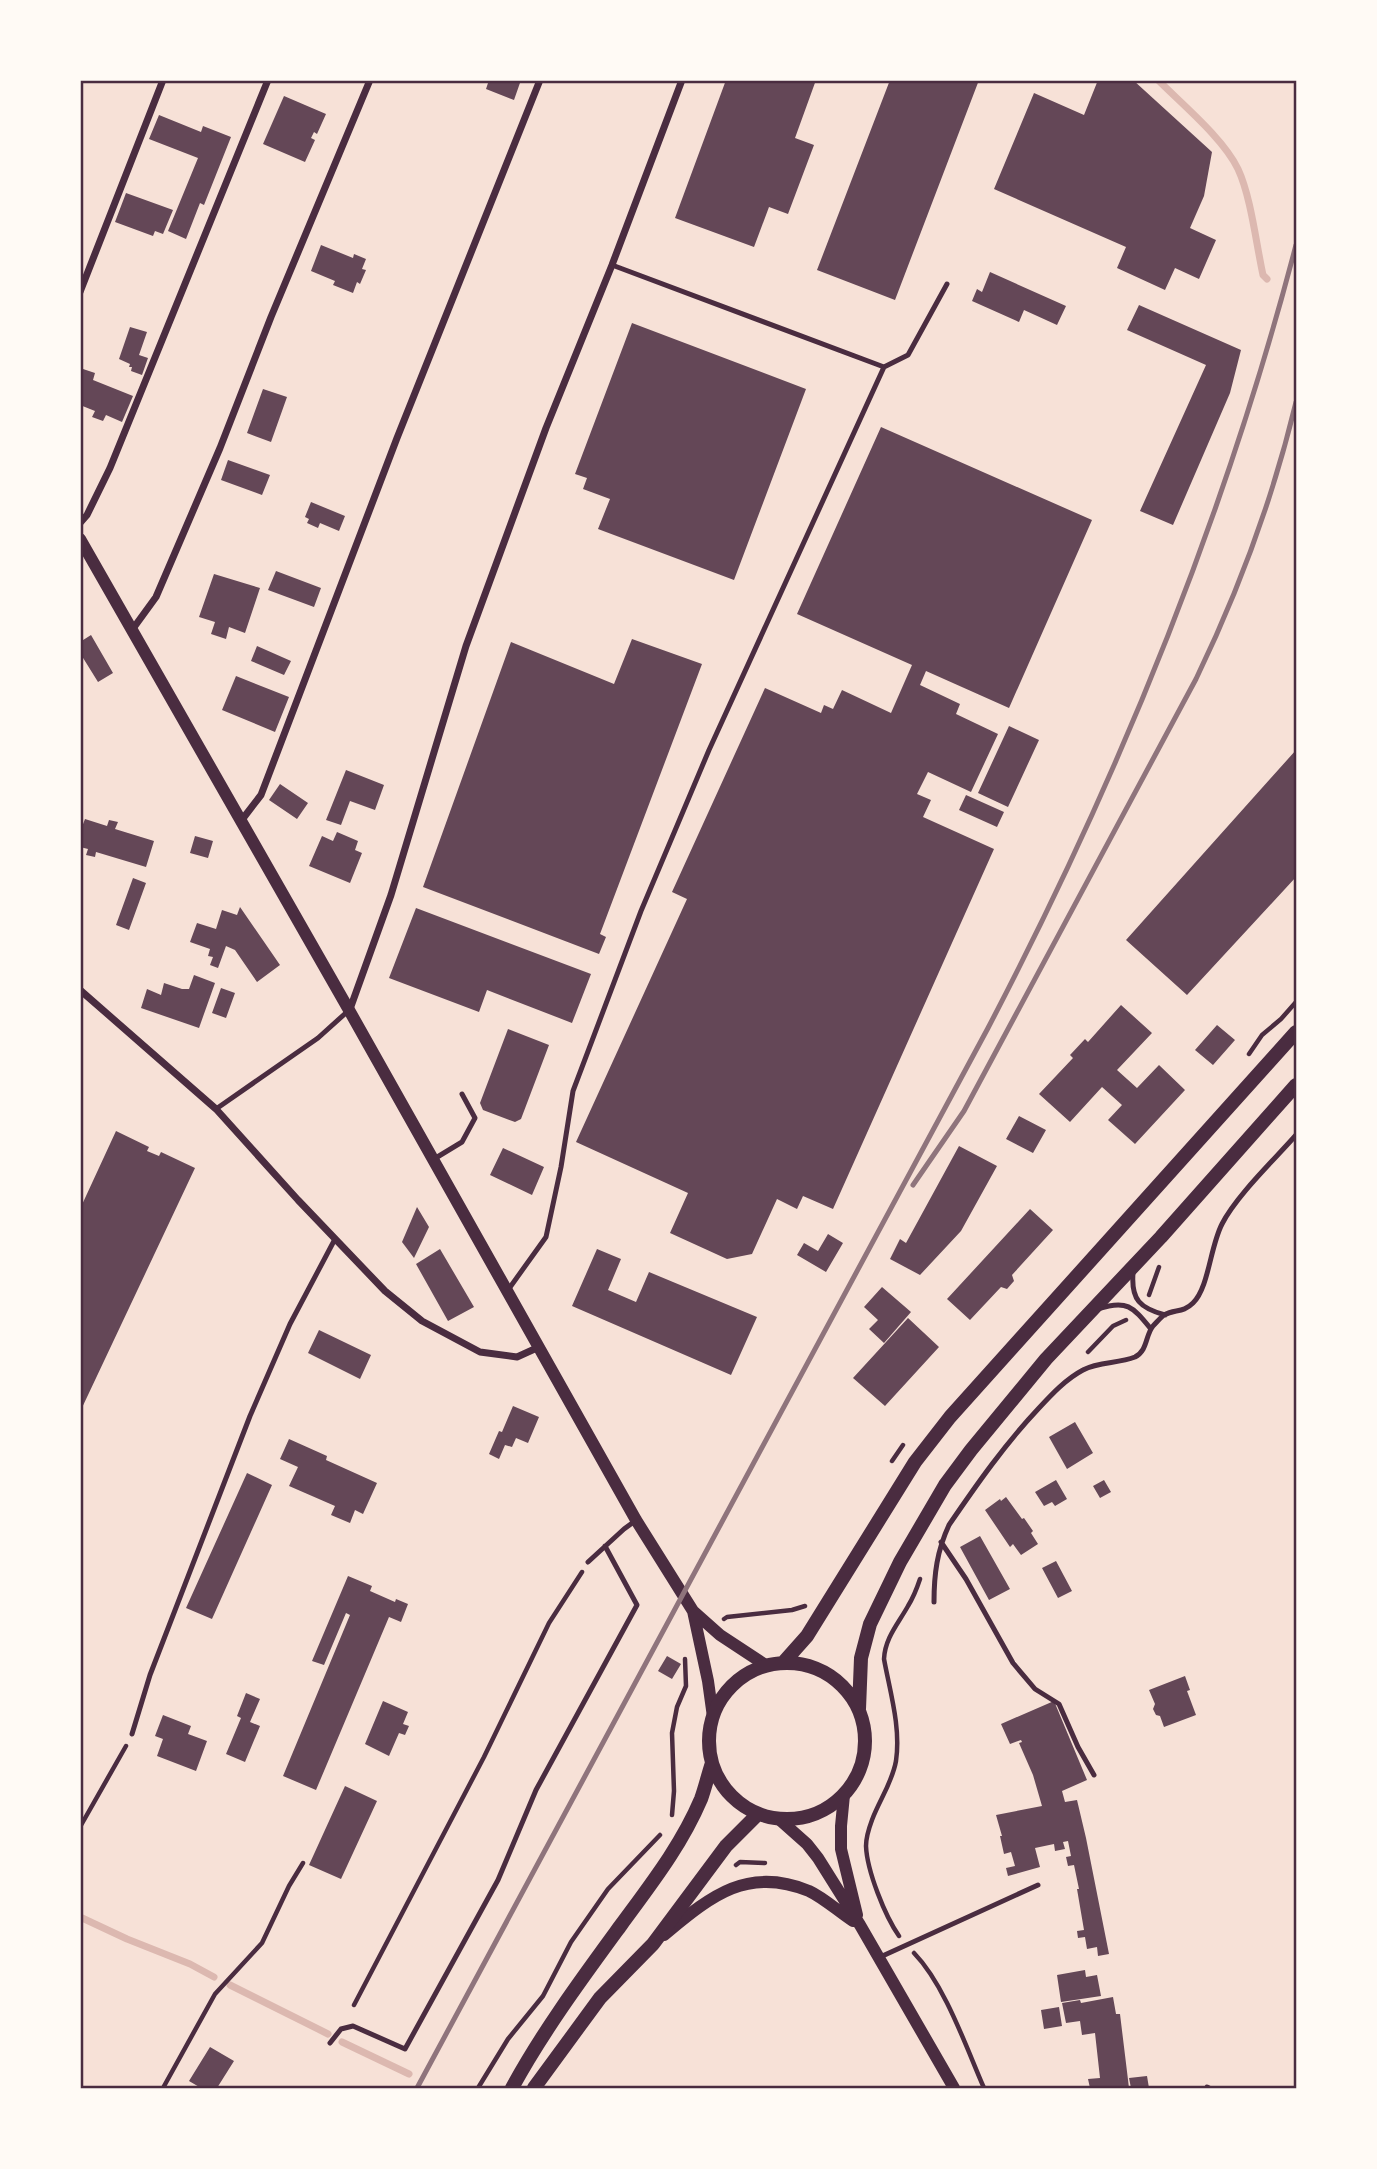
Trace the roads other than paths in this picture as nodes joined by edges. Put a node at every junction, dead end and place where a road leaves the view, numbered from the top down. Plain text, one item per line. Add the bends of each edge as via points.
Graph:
1 (163, 80) edge
2 (268, 80) edge
3 (370, 80) edge
4 (540, 80) edge
5 (682, 80) edge
6 (612, 265) junction
7 (947, 284) dead end
8 (80, 292) edge
9 (884, 367) junction
10 (80, 523) edge
11 (80, 539) edge
12 (132, 630) junction
13 (240, 821) junction
14 (80, 990) edge
15 (349, 1010) junction
16 (1297, 1032) edge
17 (1297, 1085) edge
18 (461, 1094) dead end
19 (216, 1109) junction
20 (1297, 1135) edge
21 (433, 1159) junction
22 (335, 1240) junction
23 (1135, 1266) junction
24 (508, 1291) junction
25 (1089, 1313) junction
26 (1165, 1315) junction
27 (1151, 1329) junction
28 (539, 1348) junction
29 (636, 1520) junction
30 (941, 1542) junction
31 (605, 1546) junction
32 (587, 1562) road end
33 (934, 1602) dead end
34 (693, 1611) junction
35 (783, 1663) junction
36 (767, 1666) junction
37 (859, 1709) junction
38 (713, 1717) junction
39 (132, 1734) road end
40 (712, 1763) junction
41 (1094, 1775) dead end
42 (844, 1796) junction
43 (758, 1814) junction
44 (780, 1820) junction
45 (1038, 1885) dead end
46 (859, 1925) junction
47 (653, 1944) junction
48 (878, 1958) junction
49 (330, 2043) dead end
50 (512, 2088) edge
51 (534, 2088) edge
52 (954, 2088) edge

1 - 8 street
2 - 10 street via 110,468
3 - 12 street via 156,597
4 - 13 street via 261,795
5 - 6 street
6 - 9 lane
6 - 15 street via 466,646 391,895
7 - 9 lane via 908,355
9 - 24 lane via 720,725 641,911 573,1091 546,1237
11 - 12 street
12 - 13 street
13 - 15 street
14 - 19 street
15 - 19 lane via 318,1038
15 - 21 street
16 - 35 main road via 950,1417 915,1462 807,1636
17 - 23 main road
18 - 21 lane via 475,1118 462,1142
19 - 22 street
20 - 26 lane via 1223,1221 1200,1295 1183,1311
21 - 24 street
22 - 28 street via 422,1321 468,1346 517,1357
22 - 39 lane via 290,1324 250,1416 150,1675
23 - 25 main road
23 - 26 lane via 1136,1300
24 - 28 street
25 - 27 lane via 1124,1304 1137,1311
25 - 37 main road via 971,1450 900,1562 868,1631 861,1658
26 - 27 lane
27 - 30 lane via 1147,1345 1137,1356 1099,1364 1062,1385 1014,1434 948,1525
28 - 29 street
29 - 31 lane
29 - 34 street
30 - 33 lane via 934,1568
30 - 41 lane via 1013,1663 1035,1689 1059,1704
31 - 32 lane
31 - 49 lane via 637,1605 536,1790 472,1928 405,2049 353,2026 341,2029
34 - 36 street
34 - 38 street
35 - 36 main road
35 - 37 main road via 827,1674
36 - 38 main road via 734,1685
37 - 42 main road via 865,1754
38 - 40 main road
40 - 43 main road via 737,1802
40 - 50 main road via 701,1798 659,1875
42 - 44 main road via 808,1817
42 - 46 street via 841,1849
43 - 44 main road
43 - 47 main road via 726,1846
44 - 46 street via 818,1858
45 - 48 lane
46 - 47 street via 810,1892 780,1882 760,1883 717,1894
46 - 48 street
47 - 51 main road via 600,1998
48 - 52 street

